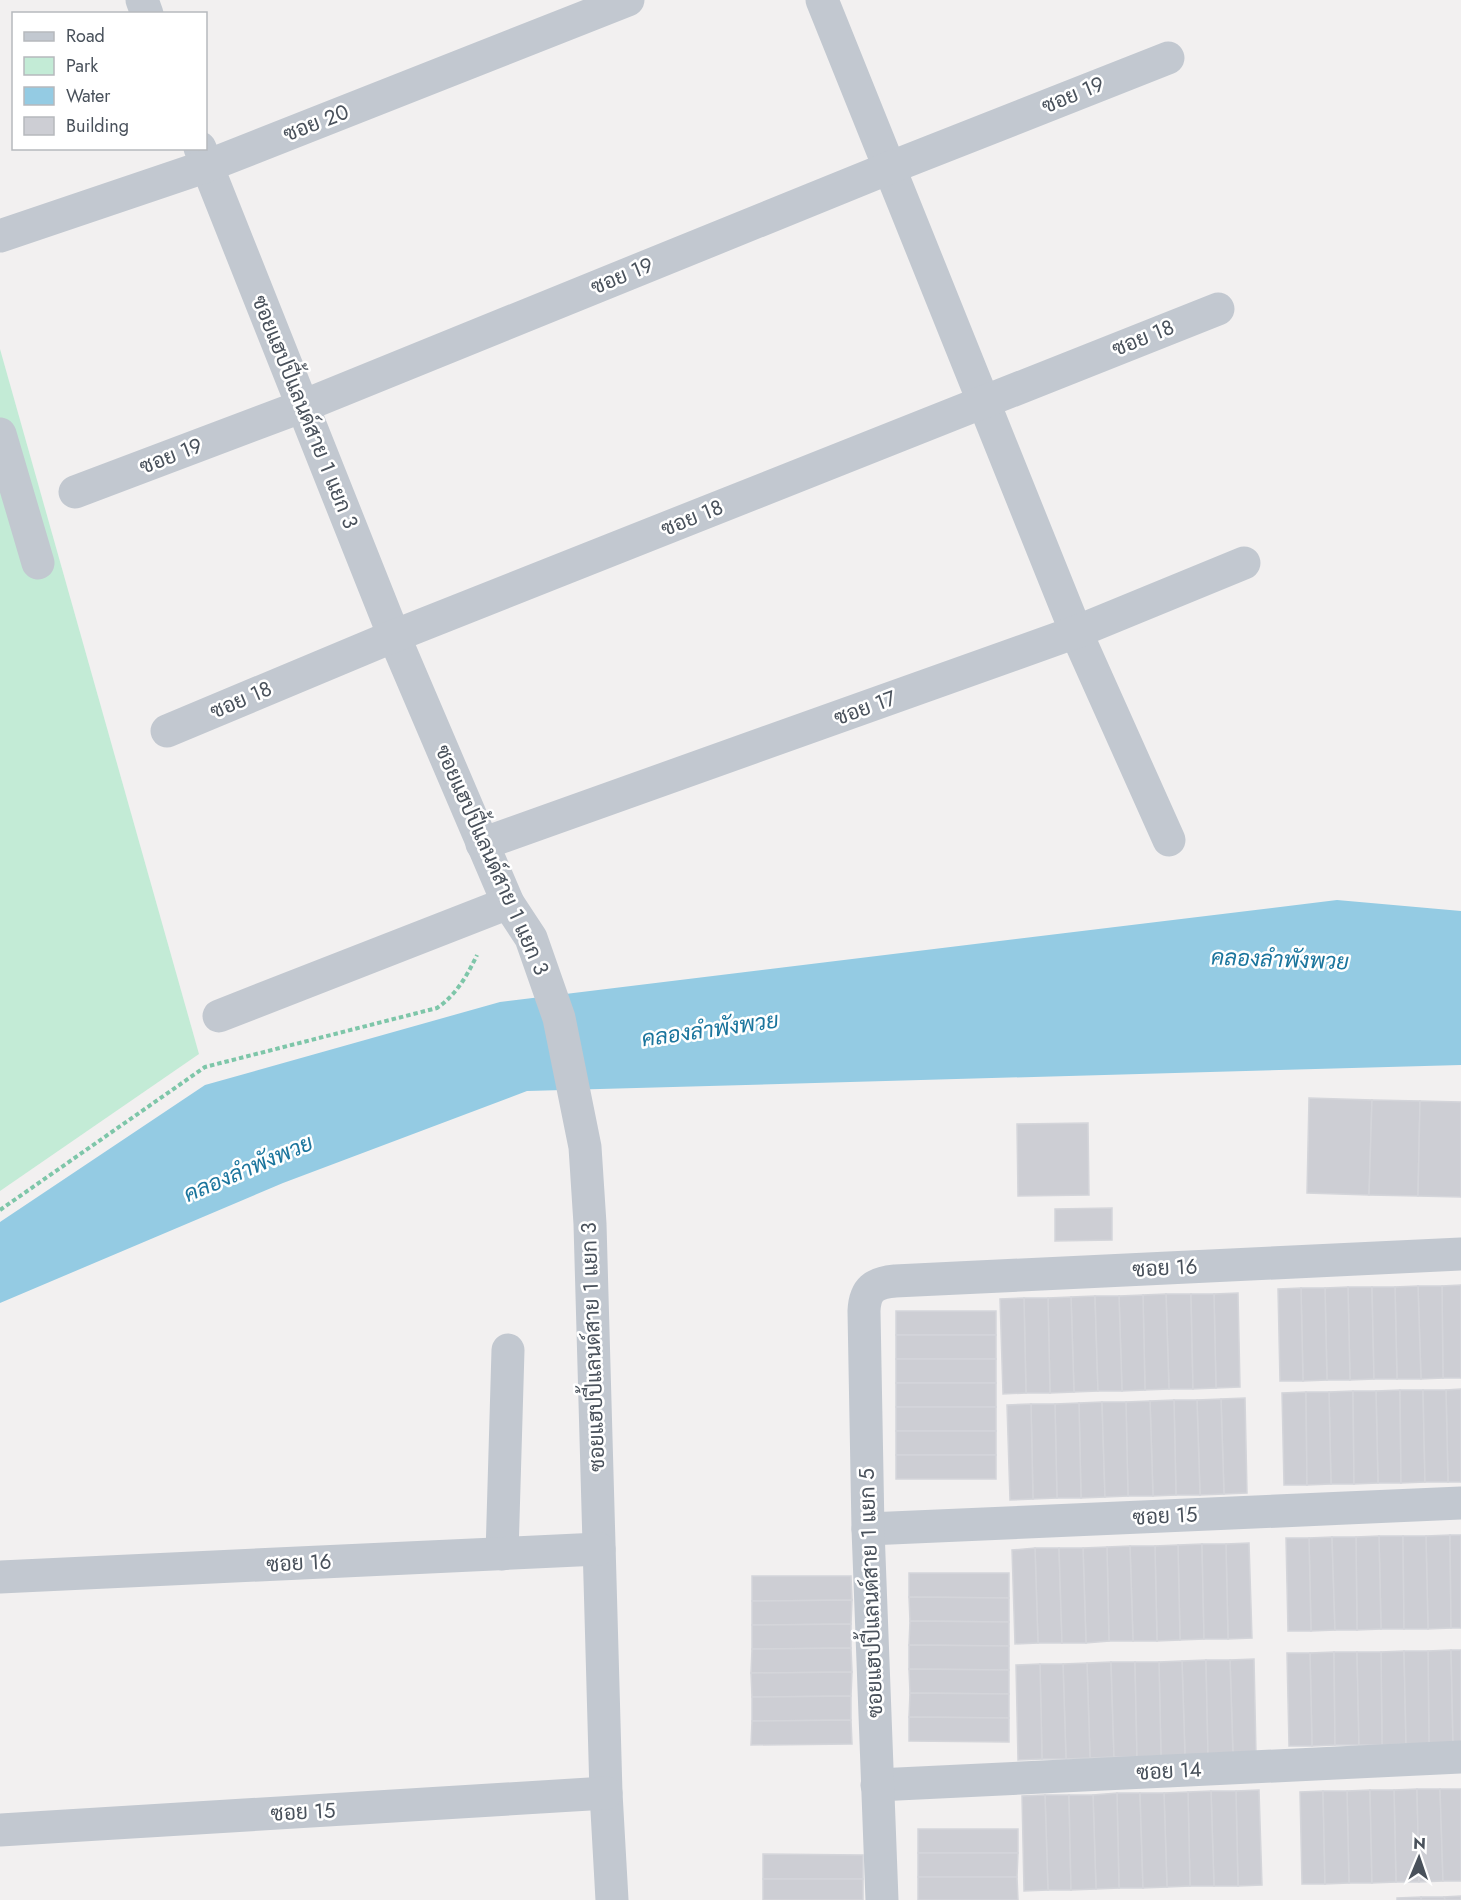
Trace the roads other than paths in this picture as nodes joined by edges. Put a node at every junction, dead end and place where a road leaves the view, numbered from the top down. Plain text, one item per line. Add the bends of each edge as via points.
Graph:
1 (628, 0) edge
2 (822, 0) edge
3 (1168, 58) dead end
4 (204, 157) edge
5 (889, 168) junction
6 (0, 236) edge
7 (1218, 309) dead end
8 (984, 401) junction
9 (303, 406) junction
10 (0, 434) edge
11 (75, 492) dead end
12 (38, 563) dead end
13 (1244, 563) dead end
14 (1076, 632) junction
15 (394, 636) junction
16 (167, 731) dead end
17 (1169, 840) dead end
18 (482, 844) junction
19 (493, 909) junction
20 (219, 1016) dead end
21 (1461, 1254) edge
22 (872, 1289) joint
23 (508, 1350) dead end
24 (1461, 1503) edge
25 (868, 1529) junction
26 (599, 1549) junction
27 (502, 1554) junction
28 (0, 1577) edge
29 (1461, 1758) edge
30 (877, 1785) junction
31 (606, 1793) junction
32 (0, 1830) edge
33 (612, 1900) edge
34 (882, 1900) edge

1 - 4 street, ซอย 20
2 - 5 street
3 - 5 street, ซอย 19
4 - 6 street, ซอย 20
4 - 9 street, ซอยแฮปปี้แลนด์สาย 1 แยก 3
5 - 8 street
5 - 9 street, ซอย 19
7 - 8 street, ซอย 18
8 - 14 street
8 - 15 street, ซอย 18
9 - 11 street, ซอย 19
9 - 15 street, ซอยแฮปปี้แลนด์สาย 1 แยก 3
10 - 12 street
13 - 14 street, ซอย 17
14 - 17 street
14 - 18 street, ซอย 17
15 - 16 street, ซอย 18
15 - 18 street, ซอยแฮปปี้แลนด์สาย 1 แยก 3
18 - 19 street, ซอยแฮปปี้แลนด์สาย 1 แยก 3
19 - 20 street
19 - 26 street, ซอยแฮปปี้แลนด์สาย 1 แยก 3 via 531,938 559,1018 585,1147
21 - 22 street, ซอย 16 via 895,1281 881,1282
22 - 25 street, ซอยแฮปปี้แลนด์สาย 1 แยก 5 via 865,1297 864,1311
23 - 27 street
24 - 25 street, ซอย 15
25 - 30 street, ซอยแฮปปี้แลนด์สาย 1 แยก 5
26 - 27 street, ซอย 16
26 - 31 street, ซอยแฮปปี้แลนด์สาย 1 แยก 3
27 - 28 street, ซอย 16
29 - 30 street, ซอย 14
30 - 34 street, ซอยแฮปปี้แลนด์สาย 1 แยก 5
31 - 32 street, ซอย 15
31 - 33 street, ซอยแฮปปี้แลนด์สาย 1 แยก 3

